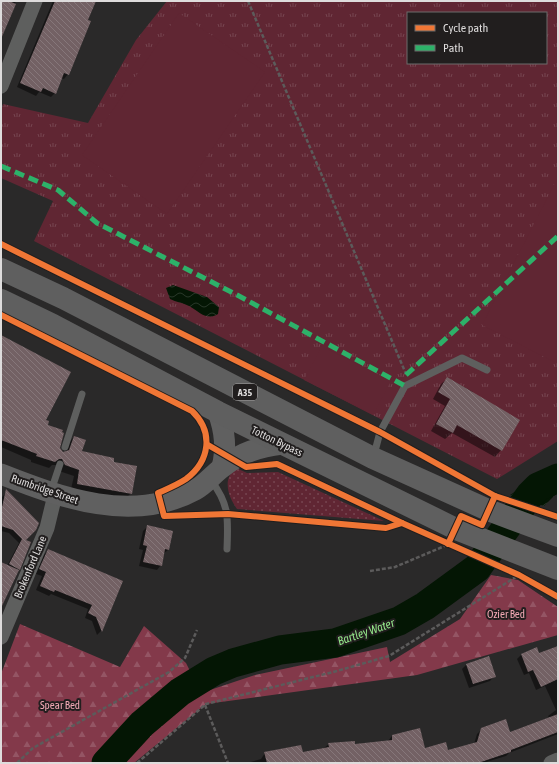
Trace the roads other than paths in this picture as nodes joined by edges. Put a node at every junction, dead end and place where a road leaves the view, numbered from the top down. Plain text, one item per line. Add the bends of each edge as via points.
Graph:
1 (36, 1) edge
2 (1, 86) edge
3 (1, 269) edge
4 (1, 300) edge
5 (487, 370) dead end
6 (82, 394) dead end
7 (218, 412) junction
8 (282, 444) junction
9 (65, 447) dead end
10 (373, 458) junction
11 (60, 464) dead end
12 (216, 473) junction
13 (1, 474) edge
14 (52, 494) junction
15 (550, 533) edge
16 (227, 549) dead end
17 (558, 569) edge
18 (6, 606) edge
19 (1, 637) edge
20 (558, 760) edge
21 (551, 763) edge

1 - 2 street
3 - 10 main road, A35 via 63,298
4 - 7 main road, Totton Bypass
5 - 10 lane via 462,358 405,386 380,432
6 - 9 lane
7 - 8 main road, Totton Bypass
7 - 12 main road via 225,437 225,454
8 - 12 main road, Rumbridge Street via 251,450
8 - 17 main road, Totton Bypass via 452,539 517,567
10 - 15 main road, A35 via 491,511
11 - 14 lane
12 - 14 main road, Rumbridge Street via 196,490 171,501 149,505 84,502
12 - 16 lane via 228,514
13 - 14 main road, Rumbridge Street
14 - 18 street, Brokenford Lane via 47,528
18 - 19 street, Brokenford Lane
20 - 21 street

